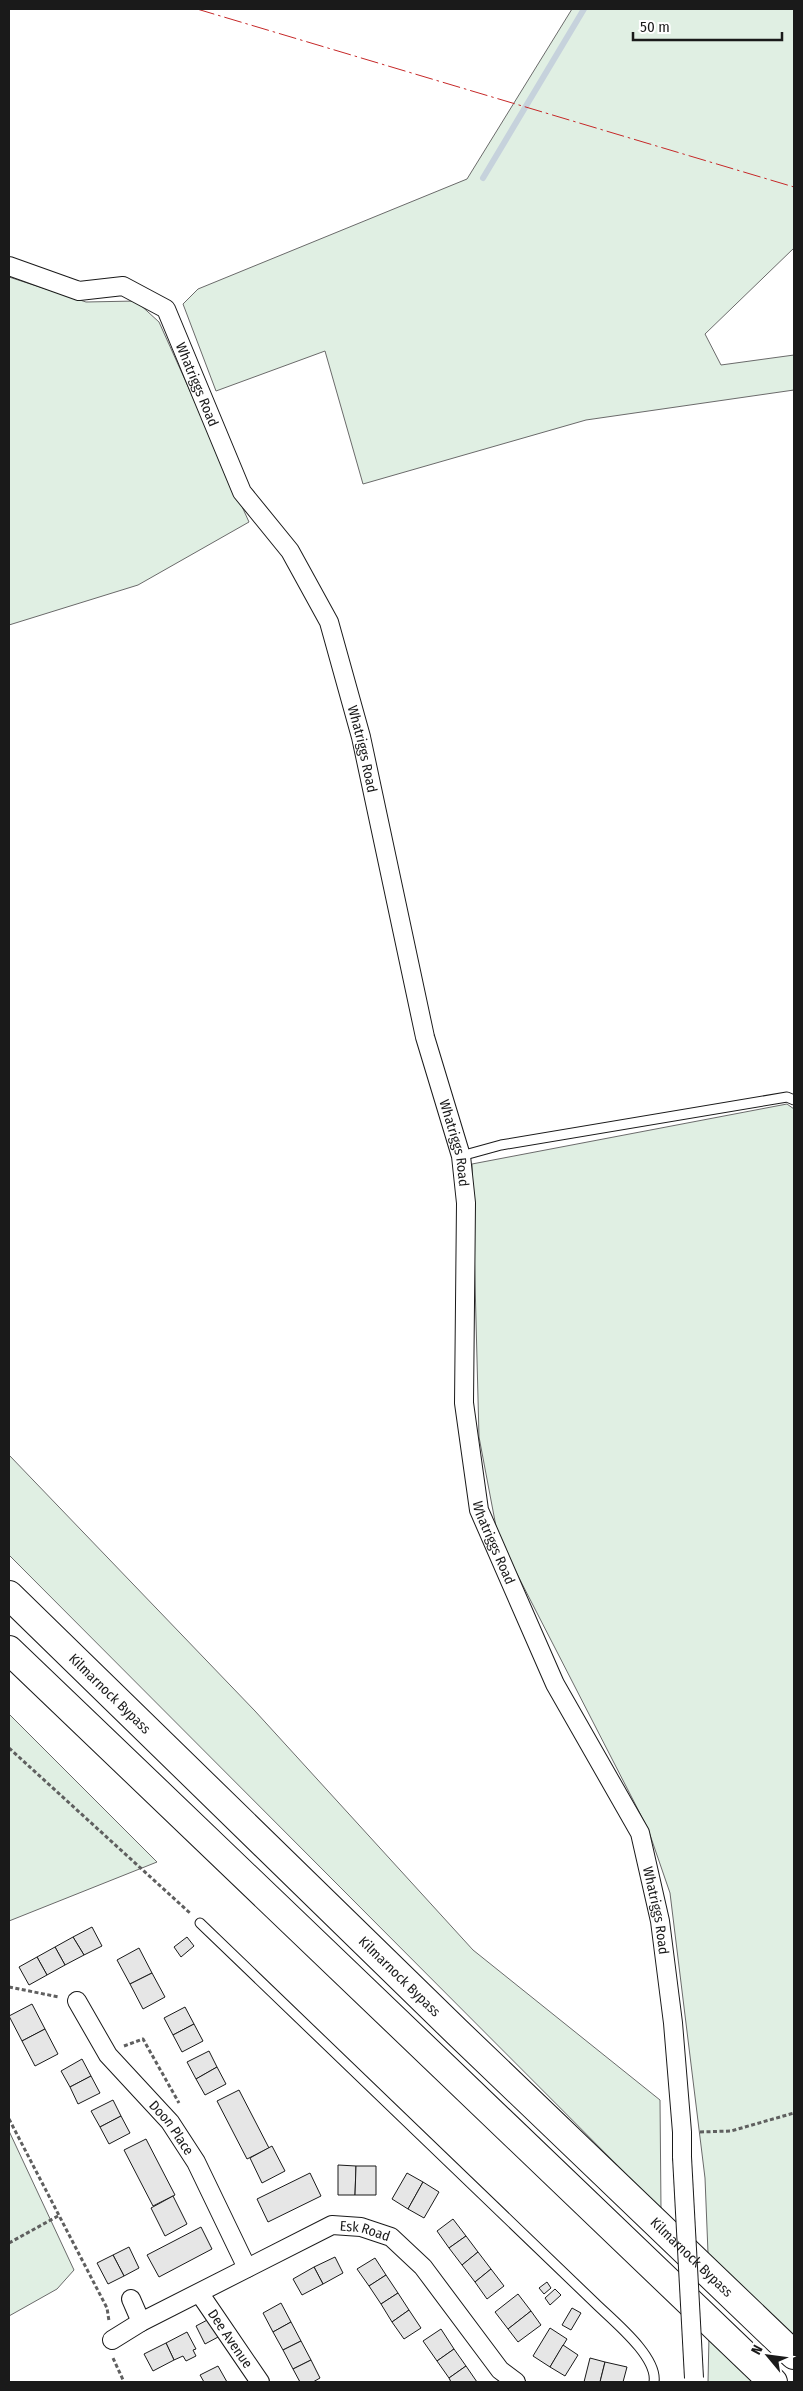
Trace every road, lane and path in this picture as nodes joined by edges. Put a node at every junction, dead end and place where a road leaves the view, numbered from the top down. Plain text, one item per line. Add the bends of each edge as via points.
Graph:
1 (9, 266) edge
2 (794, 1100) edge
3 (461, 1156) junction
4 (9, 1595) edge
5 (9, 1650) edge
6 (9, 1748) edge
7 (200, 1923) joint
8 (9, 1987) edge
9 (77, 2001) joint
10 (108, 2055) junction
11 (794, 2113) edge
12 (9, 2119) edge
13 (170, 2122) junction
14 (682, 2132) junction
15 (59, 2216) junction
16 (9, 2243) edge
17 (247, 2268) junction
18 (200, 2294) junction
19 (130, 2299) dead end
20 (141, 2322) junction
21 (112, 2340) junction
22 (794, 2355) edge
23 (693, 2380) edge
24 (124, 2382) edge
25 (260, 2382) edge
26 (516, 2382) edge
27 (654, 2382) edge
28 (773, 2382) edge

1 - 3 street, Whatriggs Road via 79,291 123,286 166,309 242,492 290,551 329,622 361,737 425,1037
2 - 3 lane via 787,1097 501,1146
3 - 14 street, Whatriggs Road via 466,1203 464,1403 479,1510 555,1684 640,1833 660,1921
4 - 22 highway, Kilmarnock Bypass
5 - 28 highway
6 - 7 path
7 - 27 lane via 594,2302 644,2353 652,2366
8 - 9 path
9 - 10 street, Doon Place
10 - 13 street, Doon Place
10 - 13 path via 143,2039 184,2112
11 - 14 path via 731,2131
12 - 15 path
13 - 17 street, Doon Place via 196,2162
14 - 23 street, Whatriggs Road, bridge
15 - 16 path
15 - 21 path via 107,2308
17 - 18 street, Esk Road
17 - 26 street, Esk Road via 332,2225 361,2227 391,2237 423,2267 500,2370
18 - 20 street, Esk Road
18 - 25 street, Dee Avenue
19 - 20 street
20 - 21 street, Esk Road
21 - 24 path via 109,2349

